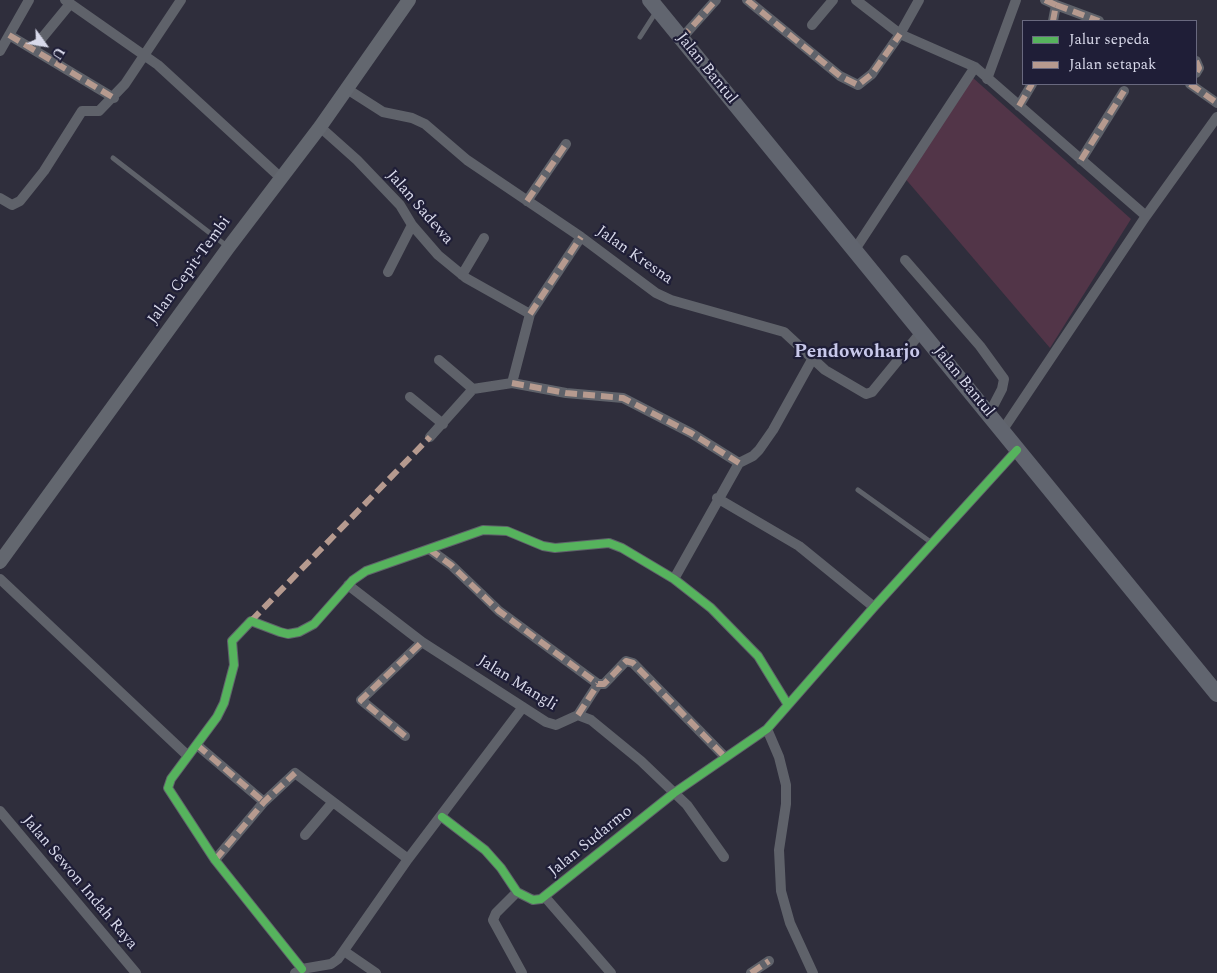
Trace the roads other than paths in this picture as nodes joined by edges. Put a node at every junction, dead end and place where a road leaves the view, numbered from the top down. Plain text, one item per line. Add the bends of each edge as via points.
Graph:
1 (29, 0) edge
2 (181, 0) edge
3 (409, 0) edge
4 (716, 0) edge
5 (748, 0) edge
6 (833, 0) edge
7 (856, 0) edge
8 (919, 0) edge
9 (1016, 0) edge
10 (1045, 0) edge
11 (67, 2) edge
12 (654, 5) edge
13 (1056, 5) junction
14 (1053, 20) edge
15 (1096, 20) edge
16 (812, 25) dead end
17 (900, 34) junction
18 (9, 35) junction
19 (640, 37) dead end
20 (681, 39) junction
21 (33, 49) junction
22 (0, 51) edge
23 (144, 54) junction
24 (975, 67) junction
25 (987, 79) junction
26 (1031, 85) edge
27 (1192, 85) edge
28 (347, 89) junction
29 (1124, 91) dead end
30 (114, 98) junction
31 (1217, 102) edge
32 (1019, 106) junction
33 (1217, 117) edge
34 (320, 127) junction
35 (566, 144) dead end
36 (113, 158) dead end
37 (1082, 160) junction
38 (281, 178) junction
39 (0, 198) edge
40 (527, 200) junction
41 (1146, 216) junction
42 (412, 225) junction
43 (581, 237) junction
44 (484, 238) dead end
45 (228, 248) junction
46 (854, 251) junction
47 (905, 260) dead end
48 (388, 272) dead end
49 (462, 275) junction
50 (530, 314) junction
51 (922, 331) junction
52 (813, 358) junction
53 (438, 360) dead end
54 (512, 383) junction
55 (473, 390) junction
56 (410, 396) dead end
57 (989, 414) junction
58 (443, 424) junction
59 (1002, 431) junction
60 (430, 438) dead end
61 (1017, 450) junction
62 (739, 463) junction
63 (858, 490) dead end
64 (717, 498) junction
65 (932, 543) junction
66 (429, 549) junction
67 (0, 562) edge
68 (0, 578) edge
69 (674, 579) junction
70 (348, 585) junction
71 (874, 607) junction
72 (422, 642) junction
73 (598, 684) junction
74 (1217, 694) edge
75 (788, 705) junction
76 (523, 707) junction
77 (578, 715) junction
78 (767, 729) junction
79 (405, 736) dead end
80 (197, 745) junction
81 (188, 756) junction
82 (725, 757) junction
83 (674, 793) junction
84 (264, 802) junction
85 (332, 802) junction
86 (0, 811) edge
87 (442, 817) junction
88 (305, 835) dead end
89 (724, 857) dead end
90 (215, 860) junction
91 (408, 860) junction
92 (517, 892) junction
93 (545, 897) junction
94 (344, 951) junction
95 (770, 961) dead end
96 (298, 971) edge
97 (136, 973) edge
98 (376, 973) edge
99 (522, 973) edge
100 (611, 973) edge
101 (750, 973) edge
102 (813, 973) edge

1 - 18 street
2 - 23 street
3 - 28 main road, Jalan Cepit-Tembi
4 - 20 street
5 - 17 street via 840,76 858,85 872,74
6 - 16 street
7 - 17 street
8 - 17 street
9 - 25 street
10 - 13 street
11 - 21 street
11 - 23 street
12 - 19 lane
12 - 20 main road, Jalan Bantul
13 - 14 street
13 - 15 street
17 - 24 street
18 - 21 street
18 - 22 street
20 - 46 main road, Jalan Bantul
21 - 30 street
23 - 30 street
23 - 38 street
24 - 25 street
24 - 46 street
25 - 32 street
26 - 32 street
27 - 31 street
28 - 34 main road, Jalan Cepit-Tembi
28 - 40 street, Jalan Kresna via 383,112 425,124 467,160
29 - 37 street
30 - 39 street via 99,111 82,111 44,171 20,201 12,205
32 - 37 street
33 - 41 street
34 - 38 main road, Jalan Cepit-Tembi
34 - 42 street, Jalan Sadewa via 400,205
35 - 40 street
36 - 45 lane
37 - 41 street
38 - 45 main road, Jalan Cepit-Tembi
40 - 43 street, Jalan Kresna
41 - 59 street
42 - 48 street
42 - 49 street, Jalan Sadewa via 438,255
43 - 50 street
43 - 52 street, Jalan Kresna via 656,293 784,332
44 - 49 street
45 - 67 main road, Jalan Cepit-Tembi
46 - 51 main road, Jalan Bantul
47 - 57 street via 980,346 1004,379
49 - 50 street, Jalan Sadewa
50 - 54 street
51 - 52 street, Jalan Kresna via 868,394 843,382
51 - 57 main road, Jalan Bantul
52 - 62 street via 759,450
53 - 55 street
54 - 55 street
54 - 62 street via 566,393 623,398 691,433
55 - 58 street
56 - 58 street
57 - 59 main road, Jalan Bantul
58 - 60 street
59 - 61 main road, Jalan Bantul
61 - 65 street, Jalan Sudarmo
61 - 74 main road, Jalan Bantul
62 - 64 street
63 - 65 lane
64 - 69 street
64 - 71 street via 799,546
65 - 71 street, Jalan Sudarmo
66 - 69 street via 483,530 499,529 554,548 609,543
66 - 70 street via 366,571
66 - 73 street via 451,565 499,611
68 - 81 street
69 - 75 street via 747,642
70 - 72 street, Jalan Mangli
70 - 80 street via 322,617 299,632 280,632 251,621 235,636 232,645 234,665 224,703
71 - 75 street, Jalan Sudarmo
72 - 76 street, Jalan Mangli
72 - 79 street via 361,700
73 - 77 street
73 - 82 street via 604,684 622,664 629,661
75 - 78 street, Jalan Sudarmo
76 - 77 street, Jalan Mangli via 552,724 560,724
76 - 87 street
77 - 83 street, Jalan Mangli via 591,720
78 - 82 street, Jalan Sudarmo
78 - 102 street via 786,785 778,850 781,891 790,923
80 - 81 street
80 - 84 street
81 - 90 street via 171,779 169,792
82 - 83 street, Jalan Sudarmo
83 - 89 street, Jalan Mangli via 696,816
83 - 93 street, Jalan Sudarmo
84 - 85 street via 295,773
84 - 90 street
85 - 88 street
85 - 91 street
86 - 97 street, Jalan Sewon Indah Raya
87 - 91 street
87 - 92 street via 485,850
90 - 96 street
91 - 94 street
92 - 93 street, Jalan Sudarmo via 535,901
92 - 99 street via 493,920
93 - 100 street
94 - 96 street via 331,964
94 - 98 street
95 - 101 street

